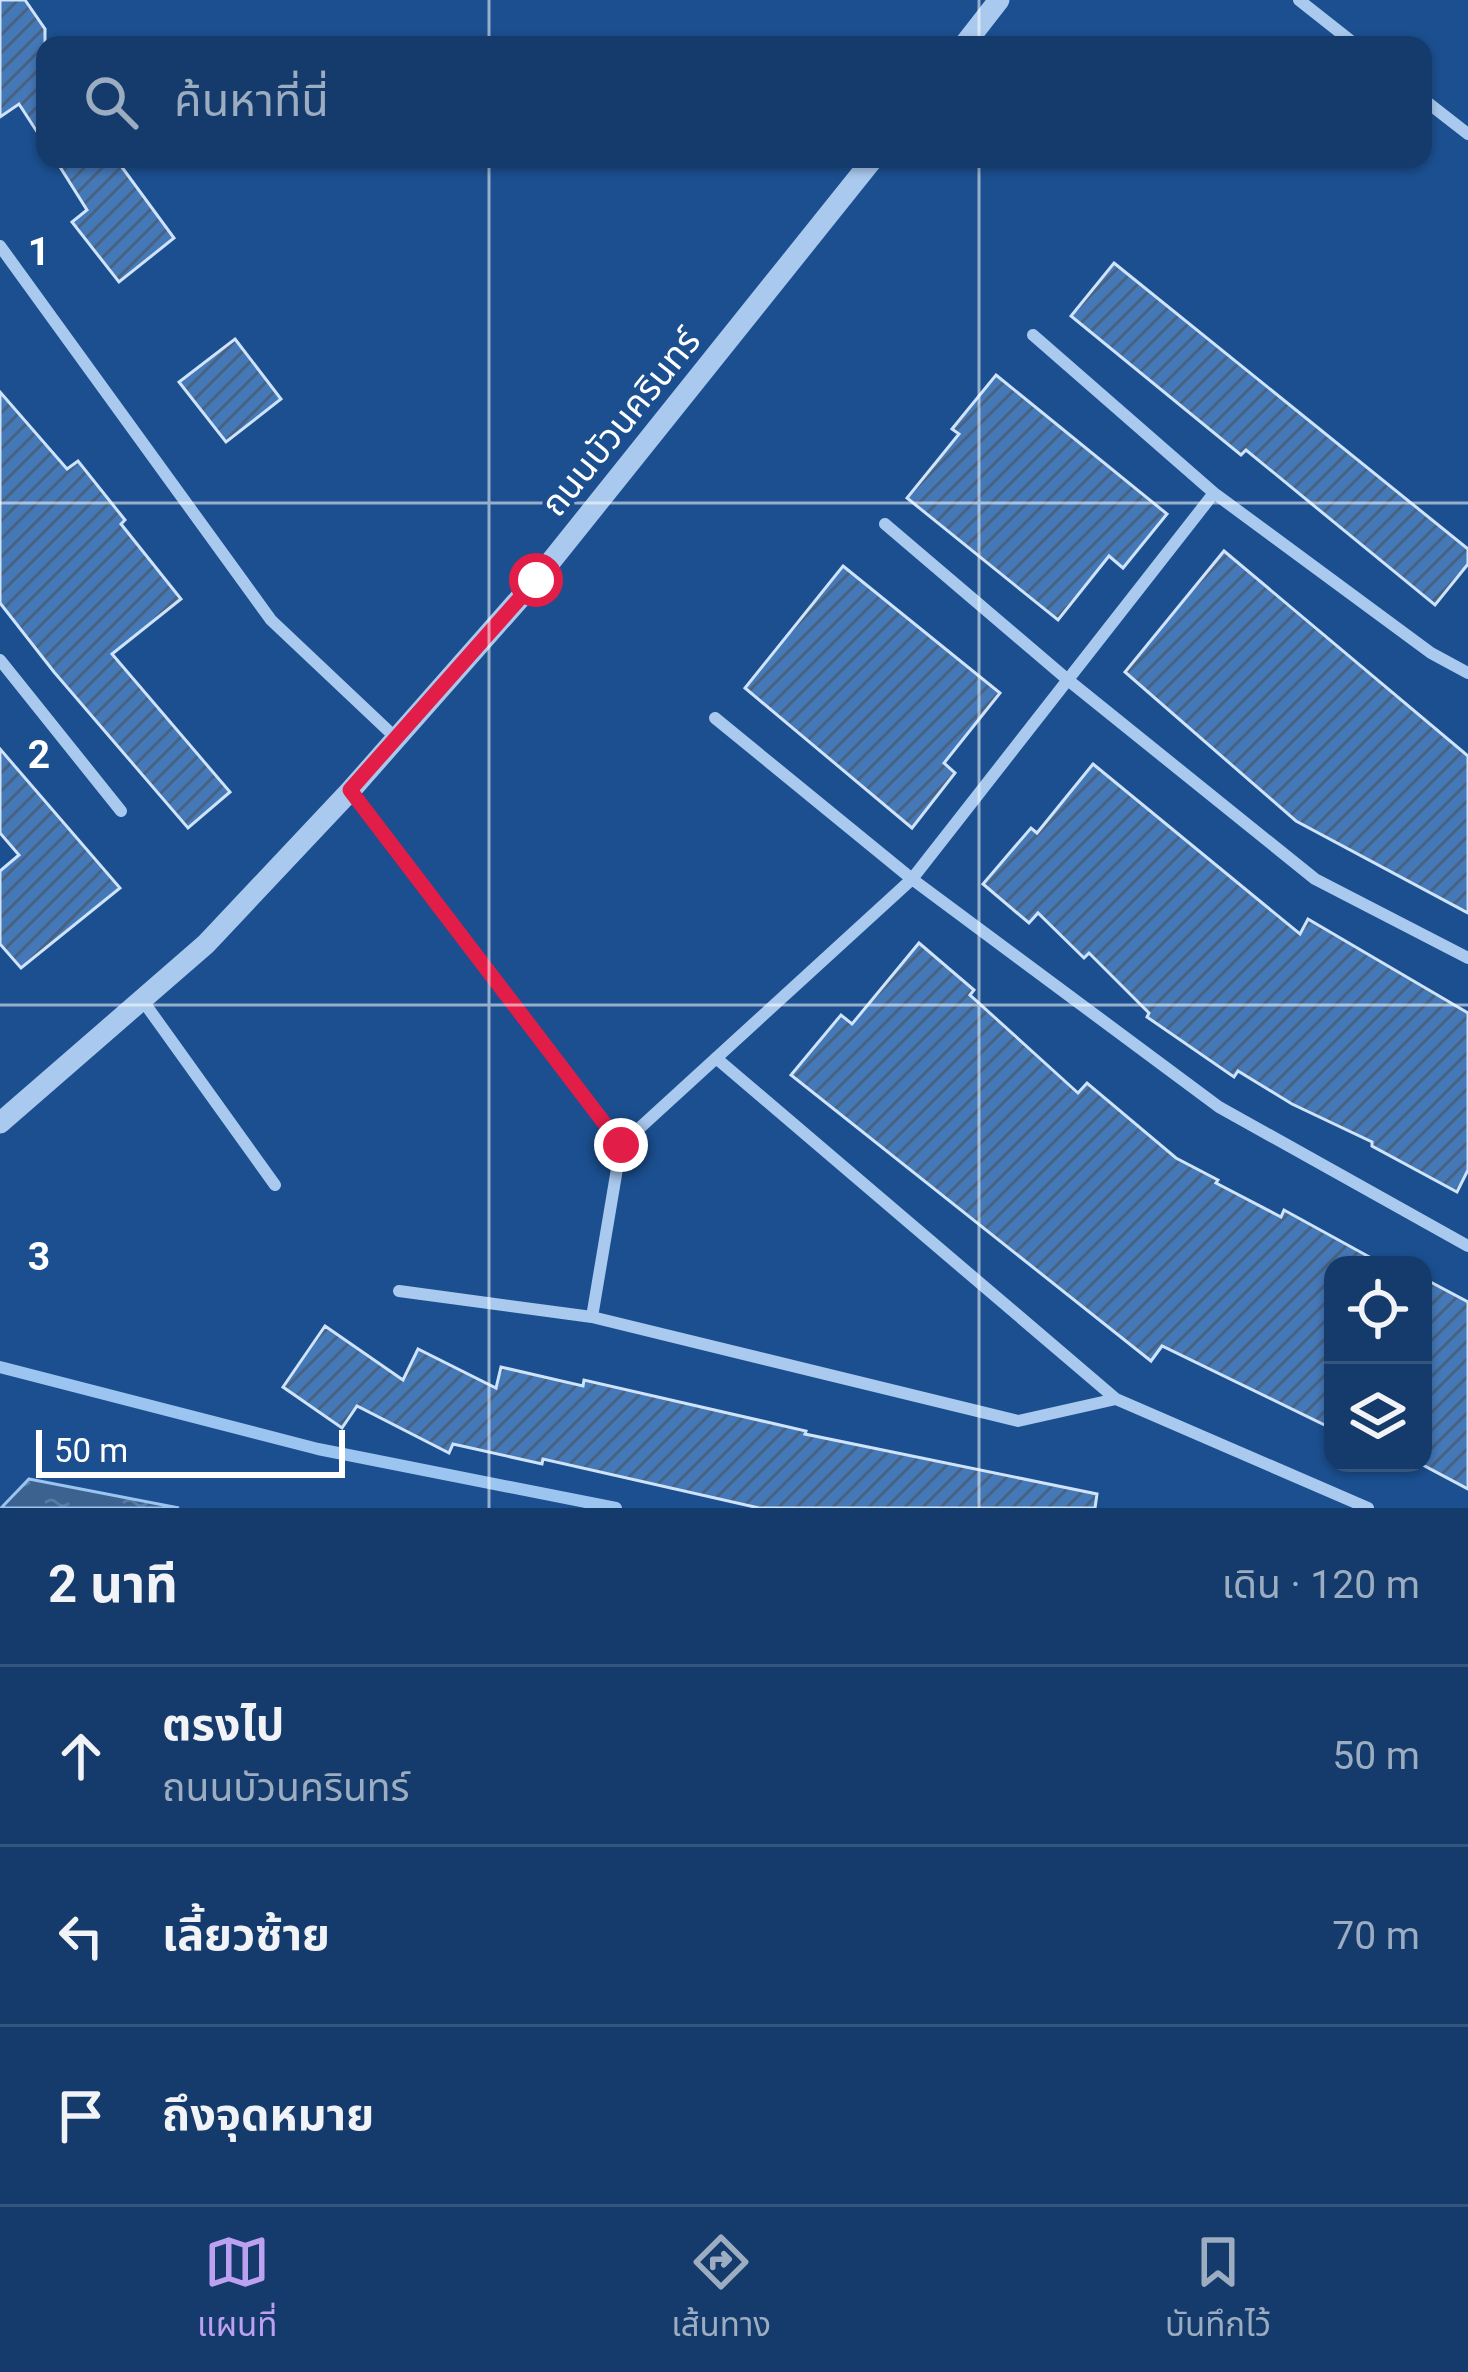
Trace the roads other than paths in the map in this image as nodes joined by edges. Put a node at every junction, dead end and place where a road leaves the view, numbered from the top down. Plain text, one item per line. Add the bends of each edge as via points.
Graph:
1 (999, 0) edge
2 (1299, 0) edge
3 (971, 36) edge
4 (1345, 36) edge
5 (1432, 106) edge
6 (1468, 134) edge
7 (866, 168) edge
8 (0, 246) edge
9 (1033, 335) dead end
10 (1214, 494) junction
11 (885, 524) dead end
12 (0, 660) edge
13 (1468, 673) edge
14 (1068, 680) junction
15 (716, 718) dead end
16 (396, 738) junction
17 (350, 790) junction
18 (121, 811) dead end
19 (912, 879) junction
20 (1468, 958) edge
21 (143, 1000) junction
22 (716, 1058) junction
23 (0, 1123) edge
24 (621, 1145) junction
25 (275, 1185) dead end
26 (1468, 1246) edge
27 (399, 1291) dead end
28 (592, 1317) junction
29 (1116, 1400) junction
30 (1368, 1508) edge

1 - 3 street
2 - 4 street
5 - 6 street
7 - 16 street, ถนนบัวนครินทร์ via 536,580
8 - 16 street via 272,620
9 - 10 street
10 - 13 street
10 - 14 street
11 - 14 street
12 - 18 street
14 - 19 street
14 - 20 street via 1315,879
15 - 19 street
16 - 17 street, ถนนบัวนครินทร์
17 - 21 street, ถนนบัวนครินทร์
17 - 24 street
19 - 22 street
19 - 26 street via 1220,1107
21 - 23 street, ถนนบัวนครินทร์
21 - 25 street
22 - 24 street
22 - 29 street
24 - 28 street
27 - 28 street
28 - 29 street via 1018,1420
29 - 30 street

